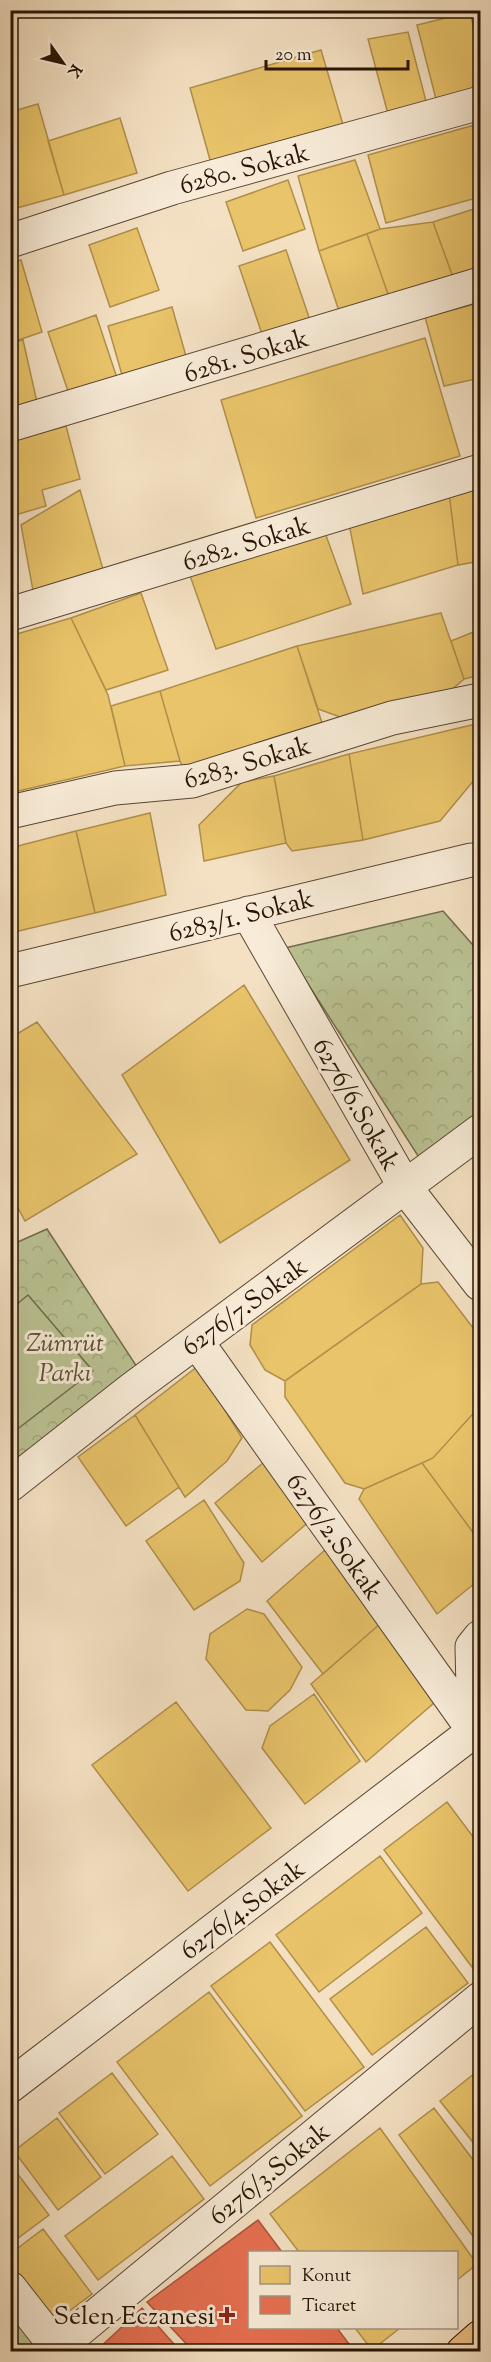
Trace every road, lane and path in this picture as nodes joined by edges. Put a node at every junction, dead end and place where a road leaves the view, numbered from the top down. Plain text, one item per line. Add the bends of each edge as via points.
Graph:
1 (480, 103) edge
2 (10, 241) edge
3 (480, 284) edge
4 (10, 425) edge
5 (480, 471) edge
6 (10, 614) edge
7 (480, 700) edge
8 (10, 812) edge
9 (477, 859) edge
10 (248, 913) junction
11 (10, 971) edge
12 (480, 1131) edge
13 (405, 1187) junction
14 (480, 1284) edge
15 (196, 1342) junction
16 (10, 1485) edge
17 (480, 1637) edge
18 (477, 1736) edge
19 (480, 1999) edge
20 (10, 2086) edge
21 (10, 2288) edge
22 (480, 2337) edge
23 (462, 2352) edge

1 - 2 street, 6280. Sokak via 172,188
3 - 4 street, 6281. Sokak
5 - 6 street, 6282. Sokak
7 - 8 street, 6283. Sokak via 392,718 192,781 115,788
9 - 10 street, 6283/1. Sokak
10 - 11 street, 6283/1. Sokak
10 - 13 street, 6276/6.Sokak
12 - 13 street, 6276/7.Sokak
13 - 14 street, 6276/6.Sokak
13 - 15 street, 6276/7.Sokak
15 - 16 street, 6276/7.Sokak
15 - 18 street, 6276/2.Sokak
17 - 18 street via 472,1647
18 - 20 street, 6276/4.Sokak
19 - 21 street, 6276/3.Sokak via 57,2348
22 - 23 highway

